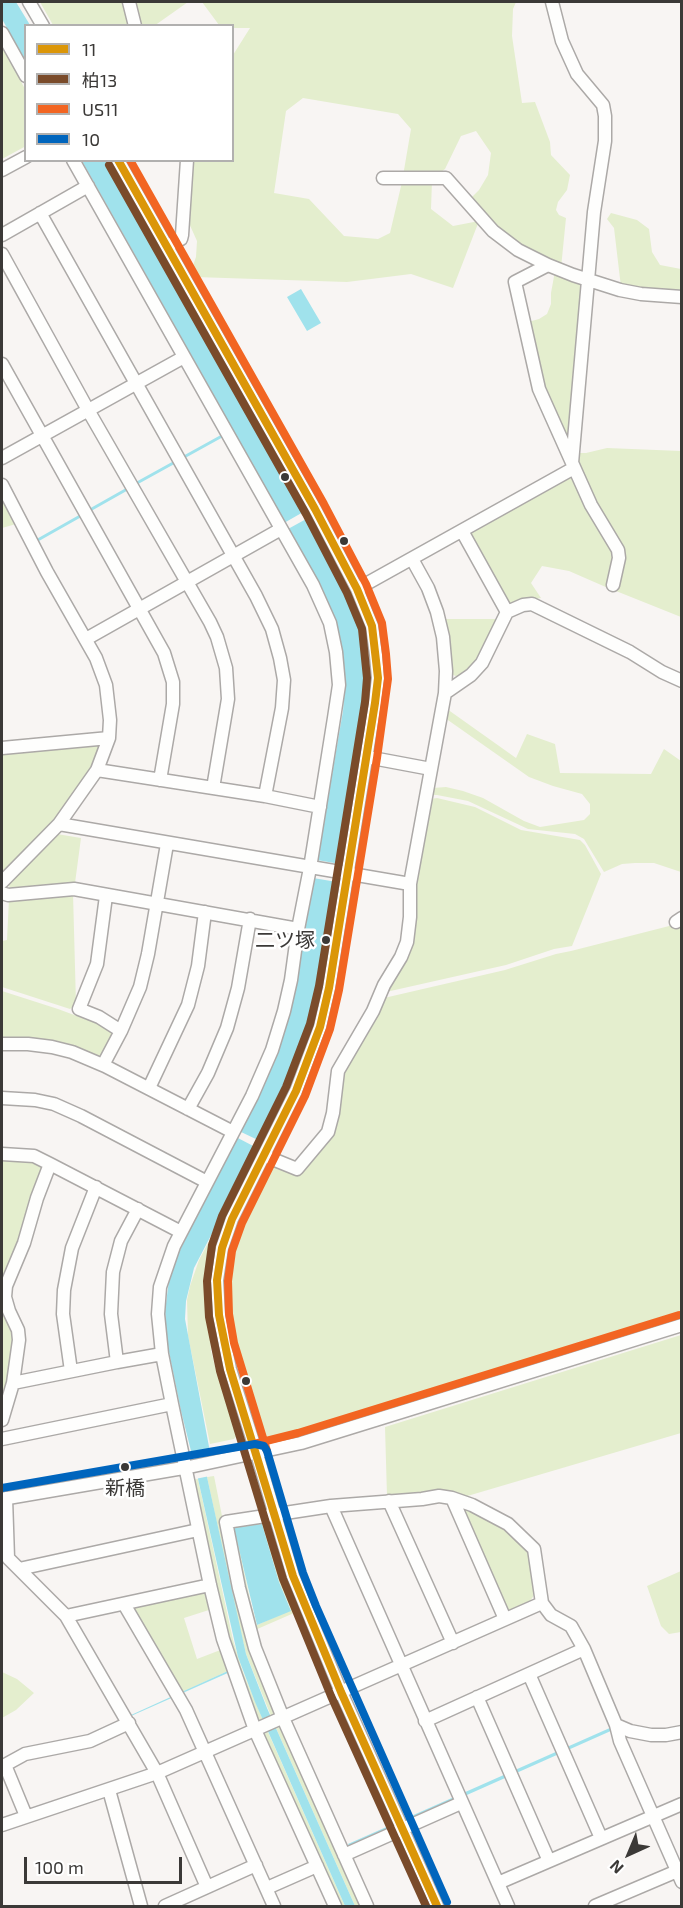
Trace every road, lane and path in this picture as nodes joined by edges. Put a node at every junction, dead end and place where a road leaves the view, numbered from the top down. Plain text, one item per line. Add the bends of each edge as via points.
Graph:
1 (29, 2) edge
2 (129, 2) edge
3 (552, 2) edge
4 (42, 24) edge
5 (134, 24) edge
6 (2, 33) edge
7 (24, 72) edge
8 (24, 158) edge
9 (75, 162) edge
10 (119, 162) edge
11 (187, 162) edge
12 (2, 170) edge
13 (383, 178) dead end
14 (88, 186) junction
15 (40, 213) junction
16 (2, 236) edge
17 (168, 246) junction
18 (2, 254) edge
19 (548, 265) junction
20 (589, 280) junction
21 (681, 297) edge
22 (184, 357) junction
23 (2, 364) edge
24 (136, 384) junction
25 (88, 410) junction
26 (41, 436) junction
27 (2, 458) edge
28 (573, 465) junction
29 (2, 485) edge
30 (281, 529) junction
31 (462, 531) junction
32 (232, 557) junction
33 (412, 559) junction
34 (187, 582) junction
35 (613, 585) dead end
36 (357, 589) junction
37 (140, 609) junction
38 (507, 612) junction
39 (86, 639) junction
40 (681, 681) edge
41 (445, 693) junction
42 (109, 738) junction
43 (2, 748) edge
44 (367, 757) junction
45 (431, 769) junction
46 (97, 770) junction
47 (160, 780) junction
48 (213, 788) junction
49 (265, 796) junction
50 (320, 807) junction
51 (59, 824) junction
52 (167, 844) junction
53 (313, 869) junction
54 (344, 874) junction
55 (2, 882) edge
56 (410, 884) junction
57 (2, 893) edge
58 (106, 896) junction
59 (155, 904) junction
60 (206, 912) junction
61 (250, 919) junction
62 (298, 929) junction
63 (121, 1031) junction
64 (2, 1044) edge
65 (103, 1065) junction
66 (149, 1088) junction
67 (2, 1098) edge
68 (188, 1109) junction
69 (233, 1132) junction
70 (2, 1154) edge
71 (265, 1156) junction
72 (51, 1164) junction
73 (207, 1182) junction
74 (96, 1187) junction
75 (138, 1209) junction
76 (181, 1232) junction
77 (681, 1325) edge
78 (162, 1354) junction
79 (117, 1362) junction
80 (71, 1371) junction
81 (13, 1383) junction
82 (172, 1404) junction
83 (2, 1420) edge
84 (2, 1439) edge
85 (257, 1454) junction
86 (187, 1467) junction
87 (4, 1498) edge
88 (452, 1498) junction
89 (389, 1501) junction
90 (332, 1506) junction
91 (274, 1515) junction
92 (198, 1530) junction
93 (19, 1569) junction
94 (210, 1586) junction
95 (542, 1603) junction
96 (124, 1604) junction
97 (66, 1616) junction
98 (505, 1619) junction
99 (453, 1643) junction
100 (584, 1649) junction
101 (401, 1665) junction
102 (529, 1674) junction
103 (341, 1692) junction
104 (477, 1697) junction
105 (283, 1718) junction
106 (425, 1721) junction
107 (129, 1723) junction
108 (616, 1725) junction
109 (255, 1730) junction
110 (681, 1732) edge
111 (205, 1752) junction
112 (157, 1773) junction
113 (110, 1790) junction
114 (461, 1803) junction
115 (681, 1804) edge
116 (26, 1816) junction
117 (652, 1816) junction
118 (2, 1825) edge
119 (402, 1829) junction
120 (601, 1838) junction
121 (344, 1855) junction
122 (549, 1861) junction
123 (256, 1865) junction
124 (317, 1866) junction
125 (680, 1874) edge
126 (498, 1883) junction
127 (207, 1887) junction
128 (267, 1888) junction
129 (141, 1906) edge
130 (165, 1906) edge
131 (274, 1906) edge
132 (334, 1906) edge
133 (366, 1906) edge
134 (437, 1906) edge
135 (508, 1906) edge
136 (595, 1906) edge

1 - 4 street
2 - 5 street
3 - 20 street via 562,42 577,74 603,105 605,116
6 - 7 street
8 - 12 street
9 - 14 street
10 - 17 street
11 - 17 street via 182,235
13 - 19 street via 446,178 498,235
14 - 15 street
14 - 22 street
15 - 16 street
15 - 24 street
17 - 36 street
18 - 25 street
19 - 20 street
19 - 28 street via 515,282 538,389
20 - 21 street via 631,292
20 - 28 street
22 - 24 street
22 - 30 street
23 - 26 street
24 - 25 street
24 - 32 street
25 - 26 street
25 - 34 street
26 - 27 street
26 - 37 street
28 - 31 street
28 - 35 street via 618,550
29 - 39 street
30 - 32 street
30 - 50 street via 323,605 336,652 339,685
31 - 33 street
31 - 38 street
32 - 34 street
32 - 49 street via 272,629 284,680
33 - 36 street
33 - 41 street via 428,588 443,637
34 - 37 street
34 - 48 street via 217,637 226,668 227,708
36 - 44 street via 372,626 378,678
37 - 39 street
37 - 47 street via 164,653 172,682
38 - 40 street via 532,604
38 - 41 street via 482,663
39 - 42 street via 106,685
41 - 45 street
42 - 43 street
42 - 46 street
44 - 45 street
44 - 54 street
45 - 56 street
46 - 47 street
46 - 51 street
47 - 48 street
48 - 49 street
49 - 50 street
50 - 53 street
51 - 52 street
51 - 55 street
52 - 53 street
52 - 59 street
53 - 54 street
53 - 62 street
54 - 56 street
54 - 71 street via 320,1027 296,1091
56 - 71 street via 407,942 339,1071 328,1132 297,1170
57 - 58 street via 74,889
58 - 59 street
58 - 63 street via 97,964 79,1009
59 - 60 street
59 - 63 street via 140,987
60 - 61 street
60 - 66 street via 188,1005
61 - 62 street
61 - 68 street via 227,1028
62 - 69 street via 291,980 272,1050
63 - 65 street
64 - 65 street via 52,1047
65 - 66 street
66 - 68 street
67 - 73 street via 54,1104
68 - 69 street
69 - 73 street
70 - 72 street via 34,1156
71 - 85 street via 232,1219 222,1248 218,1280 224,1345
72 - 74 street
72 - 81 street via 6,1286 5,1297 19,1340
73 - 76 street
74 - 75 street
74 - 80 street via 72,1248 64,1290 63,1314
75 - 76 street
75 - 79 street via 121,1241 113,1272 111,1314
76 - 78 street via 160,1287
77 - 85 street
78 - 79 street
78 - 82 street
79 - 80 street
80 - 81 street
81 - 83 street
82 - 84 street
82 - 86 street
85 - 86 street
85 - 91 street
86 - 87 street
86 - 92 street
87 - 93 street via 8,1558
88 - 89 street
88 - 95 street via 508,1524 534,1549
88 - 98 street
89 - 90 street
89 - 99 street
90 - 91 street
90 - 101 street
91 - 103 street via 293,1576
91 - 105 street via 226,1522 255,1648
92 - 93 street
92 - 94 street
93 - 97 street
94 - 96 street
94 - 109 street via 223,1639
95 - 98 street
95 - 100 street via 550,1615 571,1626
96 - 97 street
96 - 111 street via 186,1710
97 - 107 street
98 - 99 street
99 - 101 street
100 - 102 street
100 - 108 street
101 - 103 street
101 - 106 street
102 - 104 street
102 - 120 street
103 - 105 street
103 - 119 street
104 - 106 street
104 - 122 street
105 - 109 street
105 - 121 street
106 - 114 street
107 - 112 street
107 - 116 street via 90,1741 25,1754 5,1765
108 - 110 street via 651,1735
108 - 117 street
109 - 111 street
109 - 124 street
111 - 112 street
111 - 123 street
112 - 113 street
112 - 127 street
113 - 116 street
113 - 129 street
114 - 119 street
114 - 126 street
115 - 117 street
116 - 118 street
117 - 120 street
117 - 125 street
119 - 121 street
119 - 134 street
120 - 122 street
121 - 133 street
122 - 126 street
123 - 127 street
123 - 128 street
124 - 128 street
124 - 132 street
125 - 136 street
126 - 135 street
127 - 130 street
128 - 131 street

